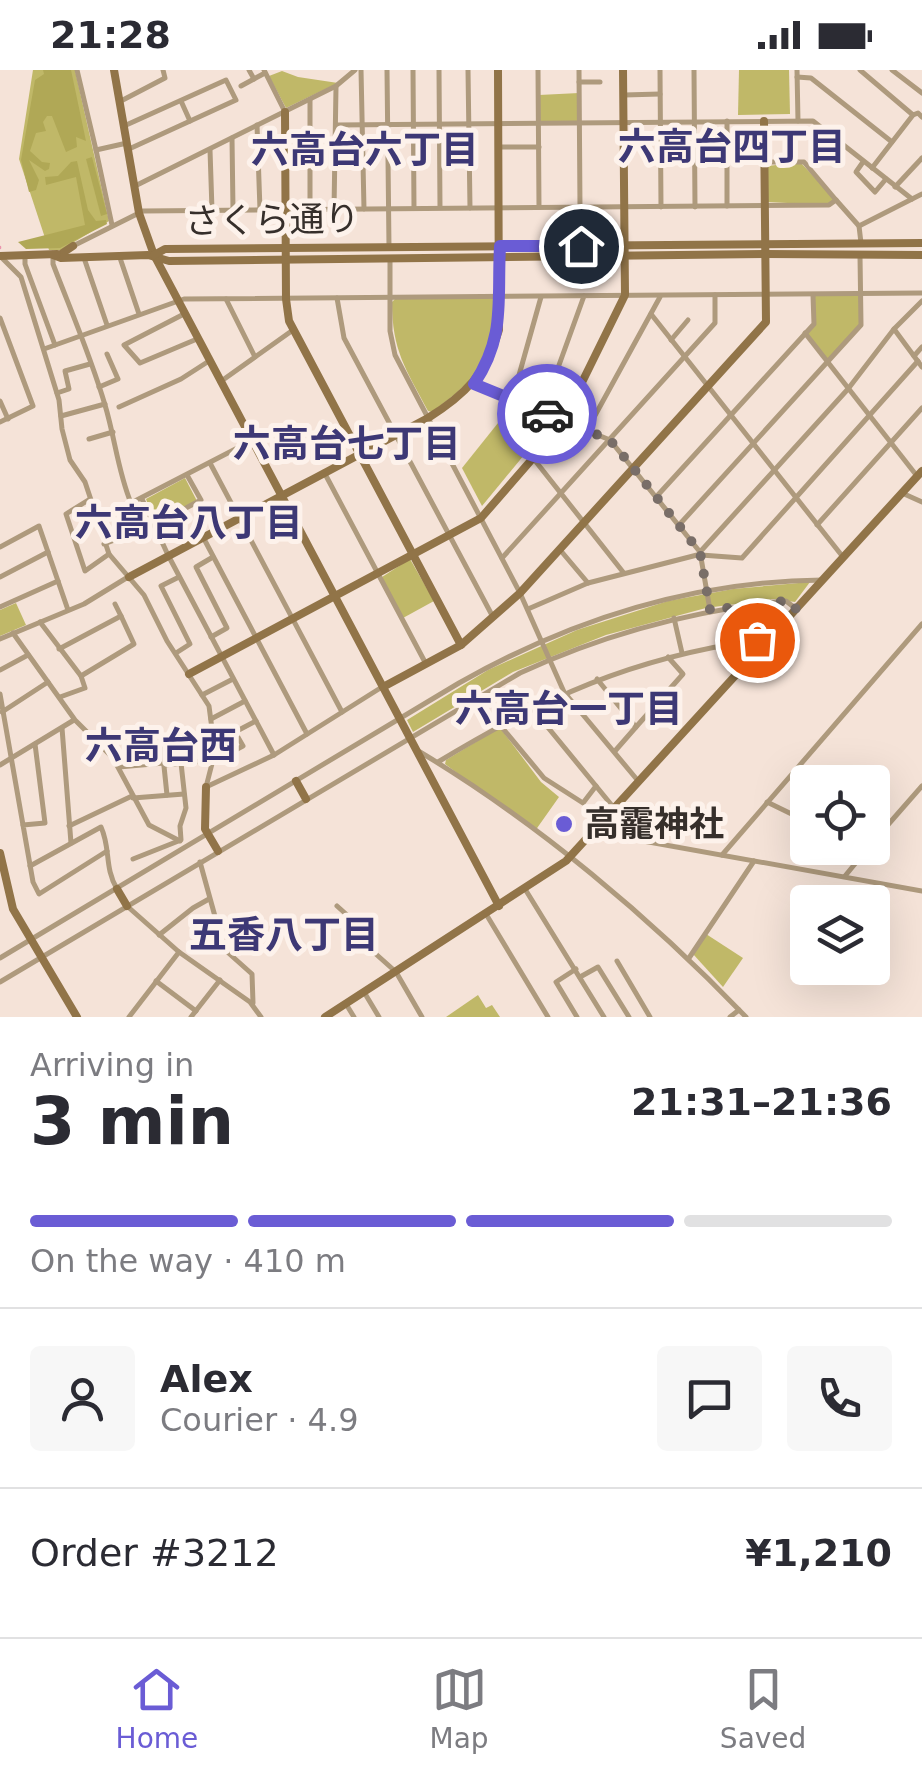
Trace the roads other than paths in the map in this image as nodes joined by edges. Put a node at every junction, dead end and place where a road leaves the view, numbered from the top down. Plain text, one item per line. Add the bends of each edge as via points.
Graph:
1 (77, 70) edge
2 (114, 70) edge
3 (162, 70) edge
4 (249, 70) edge
5 (358, 70) edge
6 (388, 70) edge
7 (414, 70) edge
8 (439, 70) edge
9 (468, 70) edge
10 (498, 70) edge
11 (538, 70) edge
12 (579, 70) edge
13 (624, 70) edge
14 (660, 70) edge
15 (694, 70) edge
16 (860, 70) edge
17 (892, 70) edge
18 (265, 72) edge
19 (797, 74) edge
20 (254, 79) junction
21 (579, 82) junction
22 (600, 82) dead end
23 (241, 86) dead end
24 (336, 86) junction
25 (922, 93) edge
26 (660, 94) junction
27 (624, 96) junction
28 (310, 100) junction
29 (181, 101) junction
30 (120, 102) junction
31 (284, 112) junction
32 (919, 113) edge
33 (190, 121) junction
34 (727, 121) junction
35 (798, 121) junction
36 (580, 122) junction
37 (624, 122) junction
38 (660, 122) junction
39 (694, 122) junction
40 (764, 122) junction
41 (539, 123) junction
42 (362, 124) junction
43 (388, 124) junction
44 (414, 124) junction
45 (440, 124) junction
46 (469, 124) junction
47 (498, 124) junction
48 (257, 125) junction
49 (337, 125) junction
50 (124, 126) junction
51 (232, 138) junction
52 (892, 142) junction
53 (127, 146) junction
54 (498, 147) junction
55 (539, 147) junction
56 (96, 150) junction
57 (210, 150) junction
58 (922, 158) edge
59 (864, 161) junction
60 (764, 162) junction
61 (872, 168) junction
62 (886, 179) junction
63 (135, 186) junction
64 (896, 187) junction
65 (922, 194) edge
66 (912, 199) junction
67 (836, 200) junction
68 (661, 206) junction
69 (727, 206) junction
70 (764, 206) junction
71 (539, 207) junction
72 (624, 207) junction
73 (695, 207) junction
74 (364, 208) junction
75 (389, 208) junction
76 (414, 208) junction
77 (440, 208) junction
78 (470, 208) junction
79 (499, 208) junction
80 (580, 208) junction
81 (285, 209) junction
82 (310, 209) junction
83 (334, 209) junction
84 (212, 210) junction
85 (234, 210) junction
86 (260, 210) junction
87 (139, 213) junction
88 (112, 225) junction
89 (859, 226) junction
90 (922, 243) edge
91 (861, 244) junction
92 (625, 245) junction
93 (500, 246) junction
94 (389, 247) junction
95 (286, 248) junction
96 (766, 249) junction
97 (73, 250) junction
98 (57, 254) junction
99 (25, 255) junction
100 (118, 255) junction
101 (922, 255) edge
102 (0, 256) edge
103 (154, 256) junction
104 (625, 256) junction
105 (860, 256) junction
106 (84, 258) junction
107 (390, 258) junction
108 (499, 258) junction
109 (286, 259) junction
110 (922, 293) edge
111 (766, 294) junction
112 (861, 294) junction
113 (716, 295) junction
114 (813, 295) junction
115 (500, 296) junction
116 (542, 296) junction
117 (584, 296) junction
118 (625, 296) junction
119 (661, 296) junction
120 (337, 297) junction
121 (389, 297) junction
122 (286, 298) junction
123 (226, 299) junction
124 (177, 300) junction
125 (922, 301) edge
126 (139, 314) junction
127 (184, 314) junction
128 (651, 314) junction
129 (0, 318) edge
130 (688, 320) dead end
131 (107, 325) junction
132 (894, 329) junction
133 (293, 330) junction
134 (806, 333) junction
135 (80, 335) junction
136 (197, 339) junction
137 (671, 340) junction
138 (55, 345) junction
139 (8, 347) junction
140 (922, 348) edge
141 (44, 349) junction
142 (0, 350) edge
143 (107, 354) dead end
144 (255, 357) junction
145 (685, 357) junction
146 (209, 361) junction
147 (827, 361) junction
148 (918, 362) edge
149 (90, 364) junction
150 (220, 382) junction
151 (474, 384) junction
152 (99, 387) junction
153 (708, 387) junction
154 (848, 389) junction
155 (57, 392) junction
156 (512, 400) junction
157 (0, 401) edge
158 (105, 404) junction
159 (119, 408) dead end
160 (922, 408) edge
161 (542, 412) junction
162 (731, 415) junction
163 (62, 416) junction
164 (870, 416) junction
165 (8, 418) junction
166 (428, 418) junction
167 (564, 421) junction
168 (0, 422) edge
169 (587, 430) junction
170 (113, 432) junction
171 (395, 434) junction
172 (90, 439) dead end
173 (610, 440) junction
174 (252, 441) junction
175 (752, 443) junction
176 (891, 443) junction
177 (360, 453) junction
178 (532, 458) junction
179 (210, 463) junction
180 (634, 469) junction
181 (774, 471) junction
182 (324, 472) junction
183 (920, 473) edge
184 (187, 475) junction
185 (902, 492) junction
186 (562, 495) junction
187 (281, 496) junction
188 (656, 497) junction
189 (796, 498) junction
190 (90, 499) junction
191 (142, 499) junction
192 (922, 502) edge
193 (238, 518) junction
194 (481, 518) junction
195 (585, 524) junction
196 (154, 525) junction
197 (679, 525) junction
198 (817, 525) junction
199 (131, 528) dead end
200 (448, 536) junction
201 (203, 537) junction
202 (104, 544) junction
203 (0, 547) edge
204 (561, 551) junction
205 (48, 552) junction
206 (109, 554) junction
207 (701, 554) junction
208 (413, 555) junction
209 (168, 556) junction
210 (213, 557) junction
211 (842, 557) junction
212 (502, 558) junction
213 (623, 572) junction
214 (377, 573) junction
215 (0, 577) edge
216 (128, 577) junction
217 (179, 577) junction
218 (822, 580) junction
219 (58, 581) junction
220 (588, 583) junction
221 (707, 590) junction
222 (520, 592) junction
223 (334, 596) junction
224 (115, 604) dead end
225 (0, 608) edge
226 (796, 608) junction
227 (528, 609) junction
228 (68, 610) junction
229 (710, 610) junction
230 (120, 616) junction
231 (492, 618) junction
232 (674, 618) junction
233 (292, 619) junction
234 (40, 622) junction
235 (922, 624) edge
236 (13, 634) junction
237 (211, 637) junction
238 (256, 638) junction
239 (0, 639) edge
240 (542, 640) junction
241 (764, 643) junction
242 (461, 645) junction
243 (59, 649) junction
244 (176, 653) junction
245 (682, 653) junction
246 (28, 655) junction
247 (222, 657) junction
248 (668, 657) junction
249 (550, 659) junction
250 (426, 664) junction
251 (0, 670) edge
252 (189, 674) junction
253 (81, 676) junction
254 (233, 678) junction
255 (597, 679) junction
256 (48, 682) junction
257 (383, 686) junction
258 (564, 692) junction
259 (0, 694) edge
260 (202, 695) junction
261 (59, 697) junction
262 (245, 701) junction
263 (532, 708) junction
264 (2, 712) edge
265 (342, 712) junction
266 (400, 718) junction
267 (211, 719) junction
268 (75, 720) junction
269 (256, 721) junction
270 (500, 724) junction
271 (636, 727) junction
272 (62, 728) junction
273 (307, 734) junction
274 (409, 736) junction
275 (215, 742) junction
276 (36, 744) junction
277 (415, 748) junction
278 (216, 752) junction
279 (614, 752) junction
280 (274, 755) junction
281 (11, 759) junction
282 (213, 760) junction
283 (438, 762) junction
284 (181, 763) junction
285 (164, 764) junction
286 (0, 765) edge
287 (119, 767) junction
288 (296, 781) junction
289 (639, 782) junction
290 (596, 786) junction
291 (922, 786) edge
292 (206, 787) junction
293 (184, 794) junction
294 (167, 795) junction
295 (133, 797) junction
296 (306, 798) junction
297 (766, 802) junction
298 (614, 808) junction
299 (790, 813) edge
300 (890, 821) edge
301 (24, 826) junction
302 (70, 826) junction
303 (593, 832) junction
304 (208, 834) junction
305 (71, 843) junction
306 (182, 843) junction
307 (218, 851) junction
308 (107, 852) junction
309 (0, 853) edge
310 (722, 856) junction
311 (569, 858) junction
312 (134, 859) dead end
313 (754, 861) junction
314 (200, 862) junction
315 (853, 865) edge
316 (30, 866) junction
317 (845, 876) junction
318 (116, 888) junction
319 (526, 889) junction
320 (922, 891) edge
321 (210, 899) junction
322 (128, 906) junction
323 (337, 906) dead end
324 (499, 906) junction
325 (486, 914) junction
326 (159, 935) junction
327 (30, 940) junction
328 (179, 952) junction
329 (0, 958) edge
330 (41, 958) junction
331 (688, 958) junction
332 (617, 961) dead end
333 (576, 970) junction
334 (396, 972) junction
335 (580, 977) junction
336 (221, 979) junction
337 (156, 981) junction
338 (0, 982) edge
339 (364, 992) junction
340 (346, 1004) junction
341 (253, 1006) junction
342 (739, 1010) junction
343 (193, 1014) edge
344 (77, 1017) edge
345 (129, 1017) edge
346 (261, 1017) edge
347 (325, 1017) edge
348 (354, 1017) edge
349 (378, 1017) edge
350 (422, 1017) edge
351 (548, 1017) edge
352 (576, 1017) edge
353 (604, 1017) edge
354 (629, 1017) edge
355 (650, 1017) edge
356 (730, 1017) edge
357 (746, 1017) edge

1 - 56 street
2 - 30 street
3 - 30 street via 166,78
4 - 20 street
5 - 24 street
5 - 42 street
6 - 43 street
7 - 44 street
8 - 45 street
9 - 46 street
10 - 47 street
11 - 41 street
12 - 21 street
13 - 27 street
14 - 26 street
15 - 39 street
16 - 32 street
17 - 25 street
18 - 20 street
18 - 31 street
19 - 35 street
19 - 52 street
20 - 23 street
21 - 22 street
21 - 36 street
24 - 28 street
24 - 49 street
26 - 27 street
26 - 38 street
27 - 37 street
28 - 31 street
28 - 82 street
29 - 33 street
29 - 33 street via 226,80 236,100
29 - 50 street
30 - 50 street
31 - 48 street
31 - 81 street
32 - 52 street
33 - 53 street
34 - 39 street
34 - 40 street
34 - 69 street
35 - 40 street
35 - 59 street via 813,121
36 - 37 street
36 - 41 street
36 - 80 street
37 - 38 street
37 - 72 street
38 - 39 street
38 - 68 street
39 - 73 street
40 - 60 street
41 - 47 street
41 - 55 street
42 - 43 street
42 - 49 street
42 - 74 street
43 - 44 street
43 - 75 street
44 - 45 street
44 - 76 street
45 - 46 street
45 - 77 street
46 - 47 street
46 - 78 street
47 - 54 street
48 - 51 street
48 - 86 street
49 - 83 street
50 - 53 street
51 - 57 street
51 - 85 street
52 - 61 street
53 - 56 street
53 - 63 street
54 - 55 street
54 - 79 street
55 - 71 street
56 - 88 street
57 - 63 street
57 - 84 street
58 - 64 street
59 - 61 street
59 - 62 street via 856,172 874,192
60 - 67 street via 804,162
60 - 70 street
61 - 62 street
62 - 64 street
63 - 87 street
64 - 66 street
65 - 66 street
66 - 89 street
67 - 70 street via 829,206
67 - 89 street
68 - 72 street
68 - 73 street
69 - 70 street
69 - 73 street
70 - 96 street
71 - 79 street
71 - 80 street
72 - 80 street
72 - 92 street
74 - 75 street
74 - 83 street
75 - 76 street
75 - 94 street
76 - 77 street
77 - 78 street
78 - 79 street
79 - 93 street
81 - 82 street
81 - 86 street
81 - 95 street
82 - 83 street
84 - 85 street
84 - 87 street
85 - 86 street
87 - 88 street
87 - 103 street
88 - 97 street
89 - 91 street
90 - 91 street, さくら通り
91 - 96 street, さくら通り
92 - 93 street, さくら通り
92 - 96 street, さくら通り
92 - 104 street
93 - 94 street, さくら通り
93 - 108 street
94 - 95 street, さくら通り
94 - 107 street
95 - 103 street, さくら通り via 165,249
95 - 109 street
96 - 104 street, さくら通り
96 - 105 street, さくら通り
96 - 111 street
97 - 98 street
97 - 100 street
98 - 99 street
98 - 106 street
98 - 135 street via 53,264
99 - 102 street
99 - 138 street
100 - 103 street
100 - 106 street
100 - 126 street
101 - 105 street, さくら通り
102 - 141 street via 21,277
103 - 109 street, さくら通り
103 - 124 street
104 - 108 street, さくら通り
104 - 118 street
105 - 112 street
106 - 131 street
107 - 108 street, さくら通り
107 - 109 street, さくら通り
107 - 121 street
108 - 115 street
109 - 122 street
110 - 112 street
111 - 113 street
111 - 114 street
111 - 153 street via 766,322
112 - 114 street
112 - 147 street via 861,324
113 - 119 street
113 - 145 street via 716,323
114 - 134 street via 814,324
115 - 116 street
115 - 121 street
115 - 151 street via 494,348
116 - 117 street
116 - 156 street
117 - 118 street
117 - 161 street
118 - 119 street
118 - 167 street
119 - 128 street
120 - 121 street
120 - 122 street
120 - 171 street via 344,338
121 - 166 street via 394,355
122 - 123 street
122 - 133 street
123 - 124 street
123 - 144 street
124 - 126 street
124 - 127 street
125 - 132 street
126 - 131 street
127 - 136 street
127 - 136 street via 124,345 140,364
128 - 137 street
128 - 169 street
129 - 139 street
130 - 137 street
131 - 135 street
132 - 148 street
132 - 154 street
133 - 144 street
133 - 177 street
134 - 147 street
134 - 162 street
135 - 138 street
135 - 149 street
136 - 146 street
137 - 145 street
138 - 141 street
139 - 142 street
139 - 165 street via 34,406
140 - 148 street
141 - 155 street
143 - 152 street via 118,379
144 - 150 street
145 - 153 street
145 - 173 street
146 - 150 street
146 - 159 street
147 - 154 street
147 - 175 street
148 - 164 street
149 - 152 street
149 - 155 street via 65,372 69,389
150 - 174 street
151 - 156 street
151 - 166 street
152 - 158 street
153 - 162 street
153 - 180 street
154 - 164 street
154 - 181 street
155 - 163 street
156 - 161 street
157 - 165 street
158 - 163 street
158 - 170 street
160 - 176 street
161 - 167 street
162 - 175 street
162 - 188 street
163 - 190 street via 70,460
164 - 176 street
164 - 189 street
165 - 168 street
166 - 171 street
166 - 194 street
167 - 169 street
167 - 178 street
169 - 173 street
170 - 172 street
170 - 191 street via 131,504
171 - 177 street
171 - 200 street
173 - 180 street
173 - 186 street
174 - 179 street
174 - 187 street
175 - 181 street
175 - 197 street
176 - 183 street
176 - 198 street
177 - 182 street
177 - 208 street
178 - 186 street
178 - 194 street
179 - 184 street
179 - 193 street
180 - 188 street
180 - 195 street
181 - 189 street
181 - 207 street
182 - 187 street
182 - 214 street
183 - 185 street
184 - 191 street
184 - 196 street via 200,500
185 - 192 street
185 - 211 street
186 - 195 street
186 - 212 street
187 - 193 street
187 - 223 street
188 - 197 street
189 - 198 street
189 - 207 street via 742,558
190 - 202 street
190 - 206 street via 66,514 85,571
191 - 196 street
193 - 201 street
193 - 233 street
194 - 200 street
194 - 212 street
195 - 204 street
195 - 213 street
196 - 209 street
197 - 207 street
198 - 211 street
199 - 202 street via 133,533
200 - 208 street
200 - 231 street
201 - 209 street
201 - 210 street
202 - 206 street
203 - 205 street via 39,526
204 - 220 street
204 - 222 street
205 - 215 street
205 - 219 street
206 - 216 street
207 - 213 street
207 - 221 street
208 - 214 street
208 - 242 street
209 - 216 street
209 - 217 street
210 - 237 street via 196,567 227,628
210 - 238 street
211 - 218 street
212 - 222 street
213 - 220 street
214 - 223 street
214 - 250 street
216 - 228 street
216 - 244 street
217 - 237 street
217 - 244 street via 161,586 190,644
218 - 221 street
218 - 226 street
219 - 225 street
219 - 228 street
220 - 227 street
221 - 229 street
221 - 240 street via 616,612
222 - 227 street
222 - 231 street
223 - 233 street
223 - 257 street
224 - 230 street
226 - 229 street via 786,601
226 - 241 street
227 - 240 street
228 - 234 street
229 - 232 street
230 - 243 street
230 - 253 street via 134,644
231 - 242 street
232 - 245 street
232 - 249 street
233 - 238 street
233 - 265 street
234 - 236 street
234 - 243 street
235 - 297 street
236 - 239 street
236 - 246 street
237 - 247 street
238 - 247 street
238 - 273 street
240 - 249 street
240 - 266 street
241 - 245 street
241 - 289 street
242 - 250 street
243 - 253 street
244 - 252 street
245 - 248 street
246 - 251 street
246 - 256 street
247 - 252 street
247 - 254 street
248 - 255 street
248 - 271 street via 683,674
249 - 258 street
249 - 274 street
250 - 257 street
252 - 260 street
253 - 261 street via 85,688
254 - 260 street
254 - 262 street
255 - 258 street
255 - 271 street
256 - 261 street
256 - 264 street
257 - 265 street
257 - 266 street
258 - 263 street
258 - 279 street
259 - 264 street
260 - 267 street
261 - 268 street
262 - 267 street
262 - 269 street
263 - 270 street
263 - 290 street
264 - 281 street
265 - 273 street
266 - 274 street
266 - 288 street
267 - 275 street
268 - 272 street
268 - 287 street
269 - 278 street via 236,732 243,746 226,756
269 - 280 street
270 - 283 street
270 - 290 street via 544,778 583,803
271 - 279 street
272 - 276 street
272 - 302 street
273 - 280 street
274 - 277 street
274 - 296 street
275 - 278 street
275 - 285 street via 162,747
276 - 281 street
276 - 301 street via 45,823
277 - 283 street
277 - 324 street
278 - 282 street
279 - 289 street
280 - 292 street
281 - 286 street
281 - 301 street
282 - 284 street
282 - 292 street
283 - 311 street
284 - 285 street
284 - 293 street
285 - 287 street
285 - 294 street
287 - 295 street
288 - 296 street
288 - 304 street
289 - 298 street
290 - 298 street
291 - 300 street
292 - 304 street
293 - 294 street
293 - 306 street
294 - 295 street
295 - 302 street
295 - 306 street via 148,826
296 - 307 street
297 - 299 street
297 - 310 street
298 - 303 street
301 - 316 street
302 - 305 street
303 - 310 street
303 - 311 street
304 - 306 street
304 - 307 street
305 - 308 street via 101,827
305 - 316 street
306 - 312 street
306 - 318 street
307 - 314 street
308 - 316 street via 39,894
308 - 318 street
309 - 327 street via 11,903
310 - 313 street
311 - 319 street
311 - 331 street
313 - 317 street
313 - 331 street
314 - 321 street
314 - 322 street
315 - 317 street
317 - 320 street
318 - 322 street
318 - 327 street
319 - 324 street
319 - 333 street
321 - 326 street
321 - 341 street via 224,949 252,974
322 - 326 street
322 - 330 street
323 - 334 street via 375,940 368,947
324 - 325 street
325 - 334 street
325 - 351 street
326 - 328 street
327 - 329 street
327 - 330 street
328 - 336 street
328 - 337 street
330 - 338 street
330 - 344 street
331 - 342 street
332 - 355 street
333 - 335 street
333 - 352 street via 556,982
334 - 339 street
334 - 350 street
335 - 353 street
335 - 354 street via 598,966
336 - 341 street
336 - 343 street
337 - 343 street
337 - 345 street
339 - 340 street
339 - 349 street
340 - 347 street
340 - 348 street
341 - 346 street
342 - 356 street
342 - 357 street

